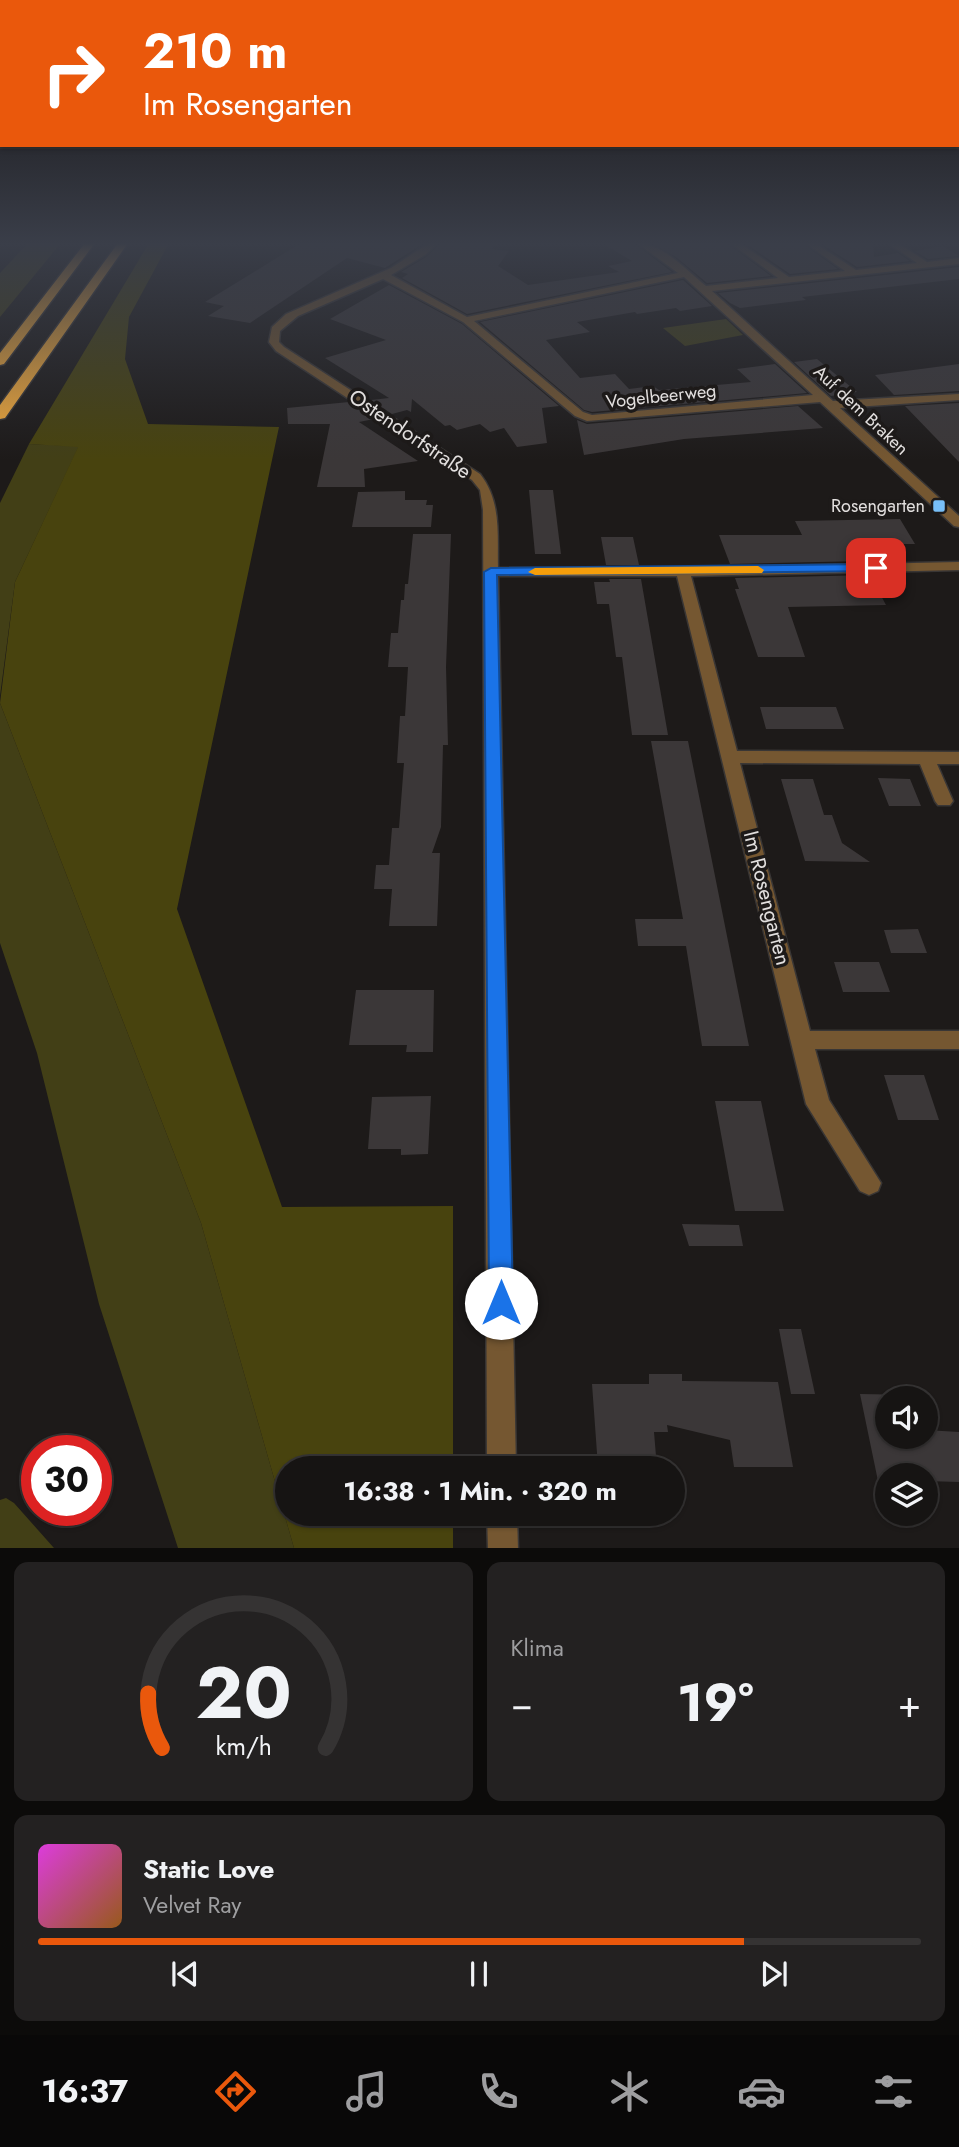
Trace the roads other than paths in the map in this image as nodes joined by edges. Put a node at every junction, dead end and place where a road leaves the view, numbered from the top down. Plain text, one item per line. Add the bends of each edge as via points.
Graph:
1 (35, 315) edge
2 (71, 315) edge
3 (293, 315) edge
4 (457, 315) edge
5 (489, 315) edge
6 (733, 315) edge
7 (466, 320) junction
8 (0, 361) edge
9 (959, 397) edge
10 (826, 401) junction
11 (0, 415) edge
12 (959, 523) edge
13 (959, 566) edge
14 (491, 572) junction
15 (683, 572) junction
16 (731, 757) junction
17 (926, 758) junction
18 (959, 758) edge
19 (944, 802) dead end
20 (804, 1040) junction
21 (959, 1040) edge
22 (869, 1183) dead end
23 (502, 1456) edge
24 (502, 1526) edge
25 (503, 1548) edge

1 - 8 highway
2 - 11 highway
3 - 14 street, Ostendorfstraße via 274,333 280,349 476,477 486,490 490,510
4 - 7 street, Vogelbeerweg
5 - 7 street
6 - 10 street, Auf dem Braken
7 - 10 street, Vogelbeerweg via 579,414 591,419
9 - 10 street, Vogelbeerweg
10 - 12 street, Auf dem Braken
13 - 15 street
14 - 15 street
14 - 23 street, Ostendorfstraße
15 - 16 street, Im Rosengarten
16 - 17 street
16 - 20 street, Im Rosengarten
17 - 18 street
17 - 19 street
20 - 21 street
20 - 22 street, Im Rosengarten via 818,1104
24 - 25 street

